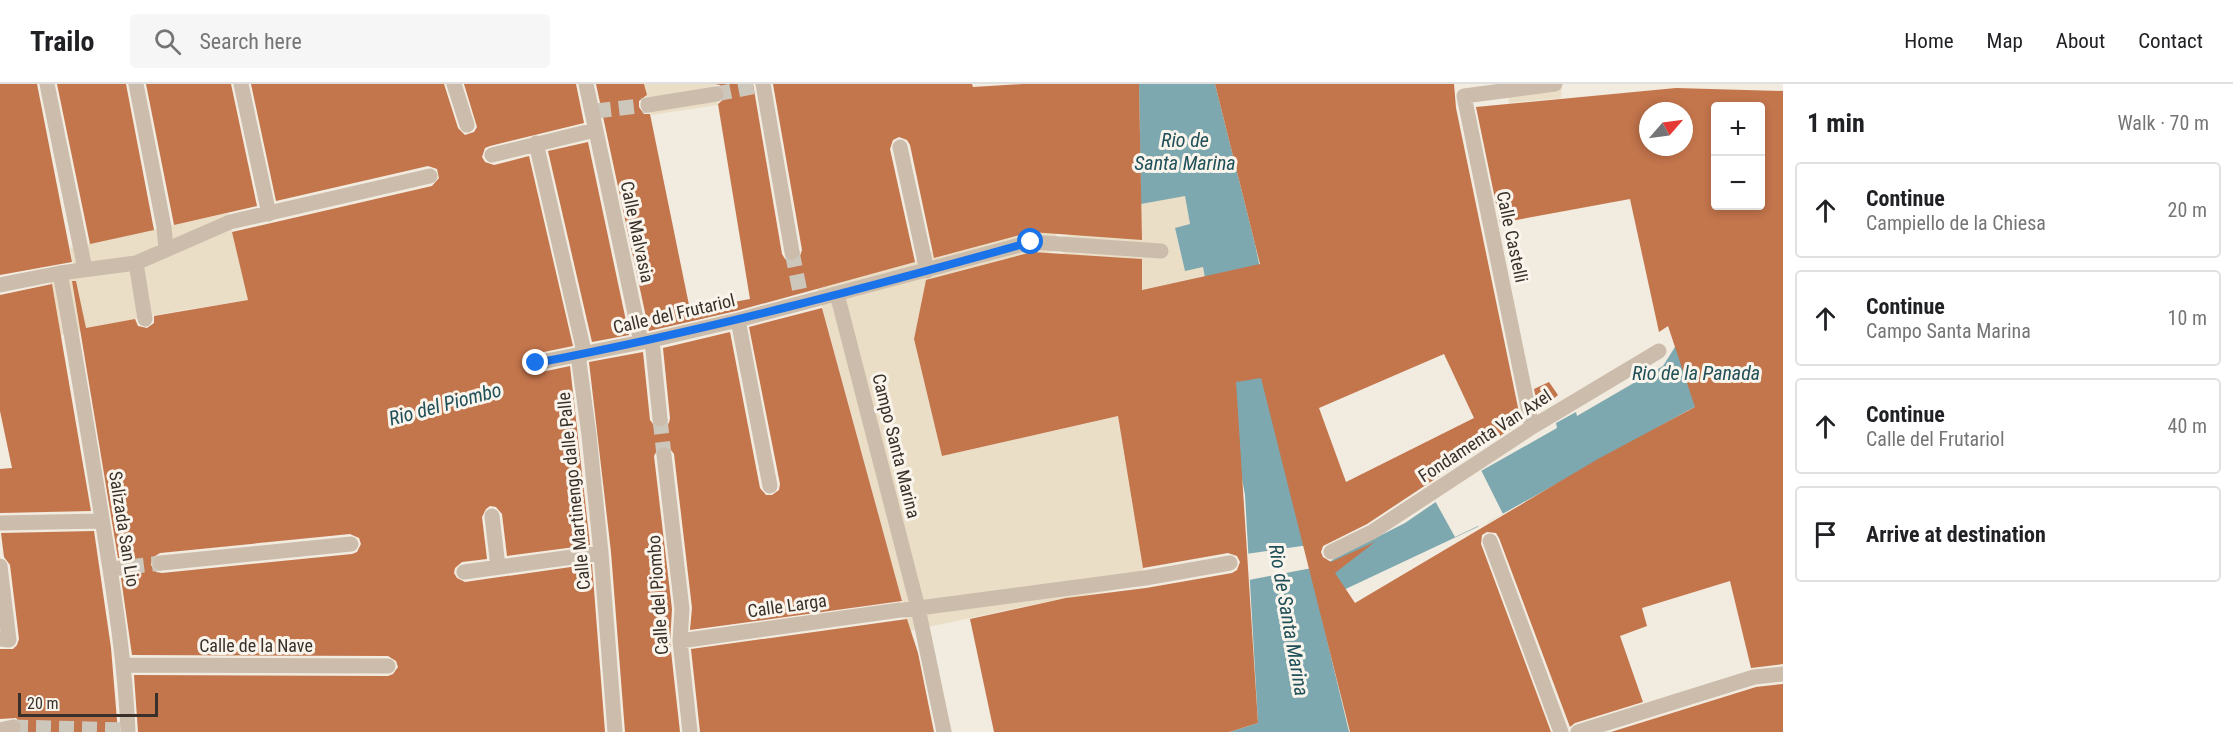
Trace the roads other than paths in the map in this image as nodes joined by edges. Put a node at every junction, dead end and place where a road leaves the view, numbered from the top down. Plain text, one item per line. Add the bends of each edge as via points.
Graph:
1 (47, 84) edge
2 (136, 84) edge
3 (242, 84) edge
4 (454, 84) edge
5 (586, 84) edge
6 (1555, 84) edge
7 (761, 85) edge
8 (1514, 88) edge
9 (716, 94) tunnel mouth
10 (648, 105) tunnel mouth
11 (467, 125) dead end
12 (595, 130) junction
13 (536, 143) junction
14 (900, 147) dead end
15 (492, 155) dead end
16 (430, 176) dead end
17 (269, 214) junction
18 (166, 249) junction
19 (1161, 250) dead end
20 (792, 252) tunnel mouth
21 (136, 263) junction
22 (85, 269) junction
23 (923, 272) junction
24 (55, 274) junction
25 (0, 285) edge
26 (837, 294) junction
27 (145, 319) dead end
28 (738, 320) junction
29 (646, 341) junction
30 (1659, 351) dead end
31 (582, 354) junction
32 (536, 363) dead end
33 (660, 419) tunnel mouth
34 (1532, 428) junction
35 (664, 455) tunnel mouth
36 (770, 486) dead end
37 (492, 516) dead end
38 (102, 521) junction
39 (0, 523) edge
40 (1490, 541) dead end
41 (351, 544) dead end
42 (1331, 552) dead end
43 (601, 553) junction
44 (161, 563) tunnel mouth
45 (1230, 563) dead end
46 (0, 566) edge
47 (129, 567) tunnel mouth
48 (498, 567) junction
49 (111, 569) junction
50 (464, 572) dead end
51 (907, 609) junction
52 (0, 639) edge
53 (680, 641) junction
54 (124, 665) junction
55 (388, 666) dead end
56 (1783, 674) edge
57 (128, 732) edge
58 (615, 732) edge
59 (690, 732) edge
60 (944, 732) edge
61 (1561, 732) edge
62 (1578, 732) edge

1 - 22 street
2 - 18 street
3 - 17 street
4 - 11 street
5 - 12 street, Calle Malvasia
6 - 8 street
7 - 20 street
8 - 34 street, Calle Castelli via 1464,96
9 - 10 street
12 - 13 street
12 - 29 street, Calle Malvasia
13 - 15 street
13 - 31 street, Calle Martinengo dalle Palle
14 - 23 street
16 - 17 street
17 - 18 street via 230,222
18 - 21 street
19 - 23 street via 1031,242
21 - 22 street
21 - 27 street
22 - 24 street
23 - 26 street
24 - 25 street
24 - 38 street, Salizada San Lio via 72,334
26 - 28 street, Calle del Frutariol via 801,298
26 - 51 street, Campo Santa Marina
28 - 29 street, Calle del Frutariol
28 - 36 street
29 - 31 street, Calle del Frutariol
29 - 33 street
30 - 34 street, Fondamenta Van Axel
31 - 32 street, Calle del Frutariol
31 - 43 street, Calle Martinengo dalle Palle via 579,362
34 - 42 street, Fondamenta Van Axel via 1391,521
35 - 53 street, Calle del Piombo via 682,609
37 - 48 street
38 - 39 street
38 - 49 street, Salizada San Lio
40 - 61 street
41 - 44 street
43 - 48 street
43 - 58 street, Calle Martinengo dalle Palle
45 - 51 street via 1092,589
46 - 52 street via 9,640
47 - 49 street
48 - 50 street
49 - 54 street, Salizada San Lio
51 - 53 street, Calle Larga
51 - 60 street, Campo Santa Marina via 922,628
53 - 59 street, Calle del Piombo
54 - 55 street, Calle de la Nave
54 - 57 street, Salizada San Lio
56 - 62 street via 1754,678

